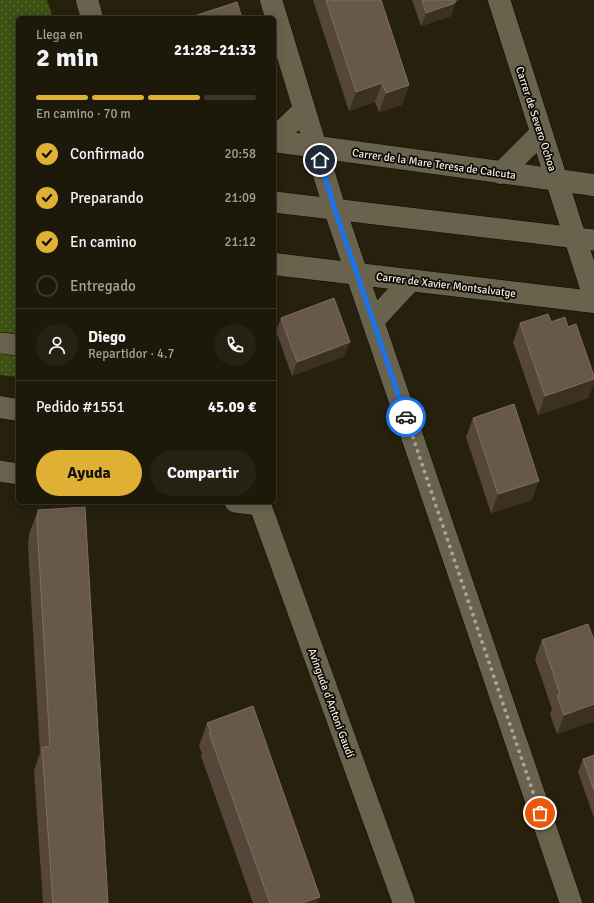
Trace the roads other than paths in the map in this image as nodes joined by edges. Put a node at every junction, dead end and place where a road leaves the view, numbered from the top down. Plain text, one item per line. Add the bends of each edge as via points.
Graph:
1 (87, 0) edge
2 (271, 0) edge
3 (499, 0) edge
4 (91, 16) edge
5 (276, 16) edge
6 (276, 17) edge
7 (304, 110) junction
8 (541, 133) junction
9 (276, 138) edge
10 (276, 140) edge
11 (316, 148) junction
12 (501, 173) junction
13 (556, 180) junction
14 (594, 185) edge
15 (276, 202) edge
16 (335, 210) junction
17 (584, 239) edge
18 (276, 264) edge
19 (357, 274) junction
20 (411, 280) junction
21 (594, 297) edge
22 (594, 302) edge
23 (373, 321) junction
24 (0, 343) edge
25 (16, 345) edge
26 (0, 407) edge
27 (16, 410) edge
28 (0, 472) edge
29 (16, 474) edge
30 (259, 504) edge
31 (404, 903) edge
32 (571, 903) edge

1 - 4 street
2 - 5 street
3 - 8 street, Carrer de Severo Ochoa
6 - 7 street
7 - 9 street
7 - 11 street
8 - 12 street
8 - 13 street, Carrer de Severo Ochoa
10 - 11 street, Carrer de la Mare Teresa de Calcuta
11 - 12 street, Carrer de la Mare Teresa de Calcuta
11 - 16 street
12 - 13 street, Carrer de la Mare Teresa de Calcuta
13 - 14 street, Carrer de la Mare Teresa de Calcuta
13 - 17 street, Carrer de Severo Ochoa
15 - 16 street
16 - 17 street
16 - 19 street
17 - 21 street, Carrer de Severo Ochoa
18 - 19 street, Carrer de Xavier Montsalvatge
19 - 20 street, Carrer de Xavier Montsalvatge
19 - 23 street
20 - 22 street, Carrer de Xavier Montsalvatge
20 - 23 street
23 - 32 street
24 - 25 street
26 - 27 street
28 - 29 street
30 - 31 street, Avinguda d'Antoni Gaudí

